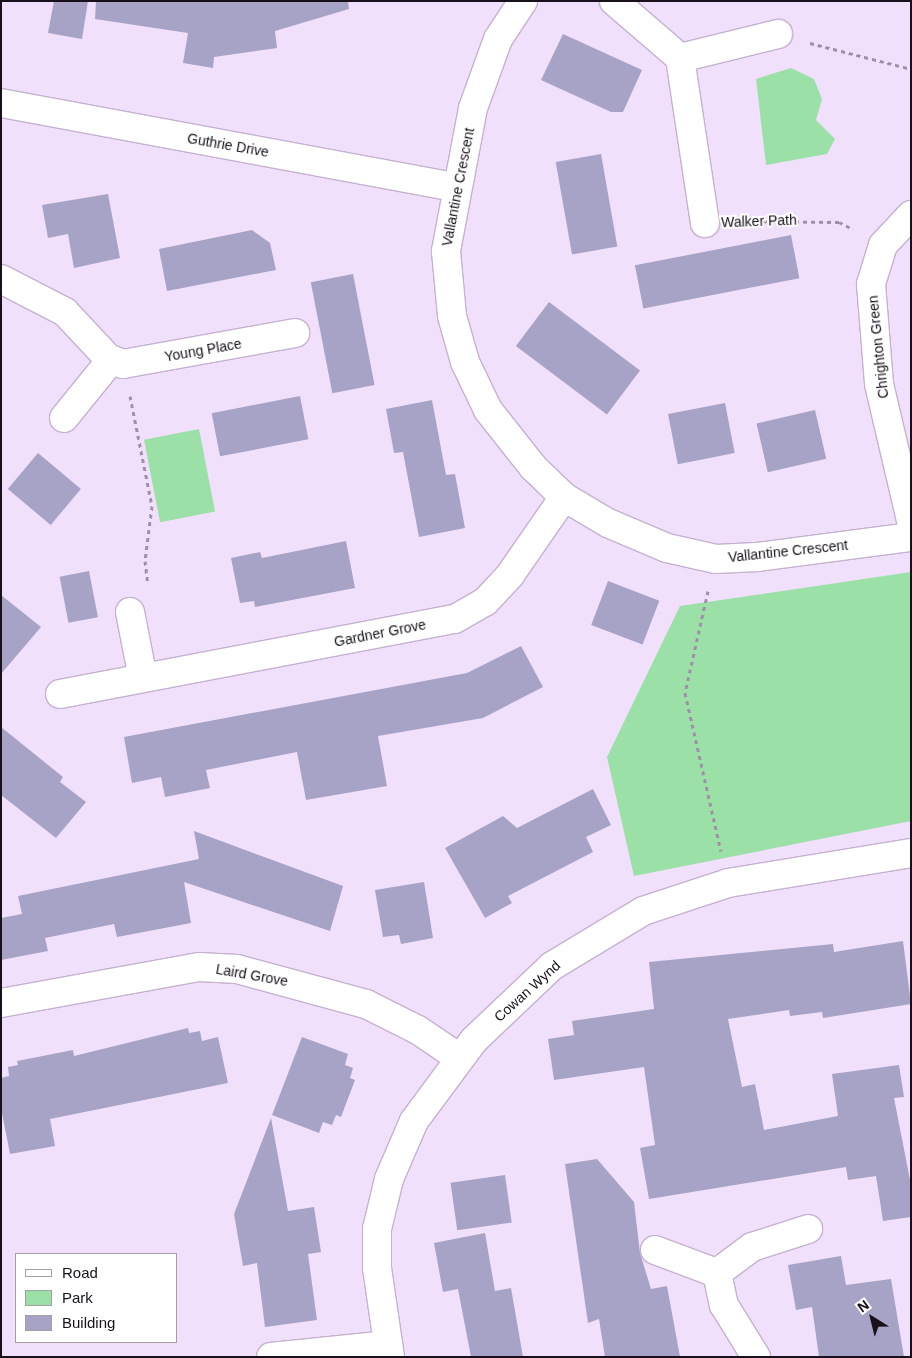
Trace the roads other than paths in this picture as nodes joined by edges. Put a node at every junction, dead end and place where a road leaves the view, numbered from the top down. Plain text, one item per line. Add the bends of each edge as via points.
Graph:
1 (523, 1) edge
2 (614, 1) edge
3 (778, 34) road end
4 (680, 58) junction
5 (1, 104) edge
6 (455, 187) junction
7 (911, 215) edge
8 (706, 223) road end
9 (1, 279) edge
10 (295, 333) dead end
11 (117, 362) junction
12 (64, 418) dead end
13 (564, 497) junction
14 (911, 520) edge
15 (911, 537) edge
16 (130, 612) road end
17 (143, 678) junction
18 (60, 694) dead end
19 (911, 853) edge
20 (1, 1003) edge
21 (458, 1058) junction
22 (808, 1230) dead end
23 (655, 1250) dead end
24 (717, 1273) junction
25 (388, 1351) edge
26 (271, 1357) edge
27 (756, 1357) edge

1 - 6 street, Vallantine Crescent via 495,48 473,108
2 - 4 street
3 - 4 street
4 - 8 street, Walker Path
5 - 6 street, Guthrie Drive
6 - 13 street, Vallantine Crescent via 446,251 452,316 465,362 488,410 533,467
7 - 14 street, Chrighton Green via 883,245 871,284 879,384
9 - 11 street via 65,312
10 - 11 street, Young Place
11 - 12 street
13 - 15 street, Vallantine Crescent via 608,523 659,544 716,559
13 - 17 street, Gardner Grove via 510,575 486,602 455,619
16 - 17 street
17 - 18 street, Gardner Grove
19 - 21 street, Cowan Wynd via 728,883 643,911 552,966
20 - 21 street, Laird Grove via 200,967 237,969 366,1004 418,1030
21 - 25 street, Cowan Wynd via 414,1120 389,1178 377,1229
22 - 24 street via 752,1247
23 - 24 street
24 - 27 street via 724,1305
25 - 26 street

